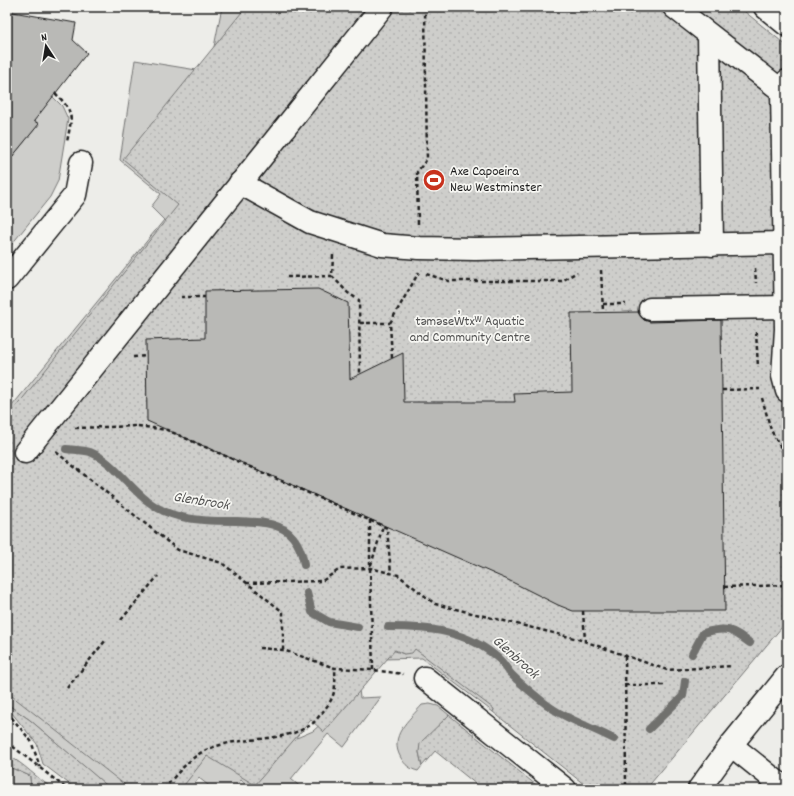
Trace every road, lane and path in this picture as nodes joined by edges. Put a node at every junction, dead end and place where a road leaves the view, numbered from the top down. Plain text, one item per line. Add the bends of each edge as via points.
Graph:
1 (382, 7) edge
2 (423, 7) edge
3 (674, 7) edge
4 (765, 7) edge
5 (787, 25) edge
6 (709, 35) junction
7 (785, 86) edge
8 (54, 93) dead end
9 (73, 156) joint
10 (240, 183) junction
11 (418, 229) dead end
12 (784, 243) junction
13 (712, 245) junction
14 (333, 250) dead end
15 (748, 266) dead end
16 (761, 266) dead end
17 (596, 267) dead end
18 (412, 269) dead end
19 (579, 271) dead end
20 (419, 272) junction
21 (332, 276) junction
22 (287, 277) dead end
23 (7, 279) edge
24 (178, 296) dead end
25 (205, 297) dead end
26 (785, 307) junction
27 (650, 309) dead end
28 (603, 312) dead end
29 (360, 323) junction
30 (390, 323) junction
31 (786, 331) edge
32 (392, 358) dead end
33 (360, 374) dead end
34 (760, 389) dead end
35 (722, 390) dead end
36 (787, 391) edge
37 (72, 428) dead end
38 (55, 448) dead end
39 (25, 452) dead end
40 (370, 520) junction
41 (383, 526) junction
42 (370, 568) junction
43 (391, 574) junction
44 (158, 576) dead end
45 (246, 583) junction
46 (787, 585) edge
47 (724, 587) dead end
48 (583, 611) dead end
49 (121, 620) dead end
50 (105, 641) dead end
51 (585, 641) junction
52 (259, 648) dead end
53 (283, 650) junction
54 (625, 656) junction
55 (732, 666) dead end
56 (335, 668) junction
57 (373, 670) junction
58 (787, 676) edge
59 (425, 678) joint
60 (625, 685) junction
61 (664, 685) dead end
62 (68, 688) dead end
63 (7, 712) edge
64 (7, 742) edge
65 (731, 745) junction
66 (41, 768) junction
67 (67, 789) edge
68 (164, 789) edge
69 (565, 789) edge
70 (626, 789) edge
71 (699, 789) edge
72 (786, 789) edge

1 - 10 street
2 - 11 path via 427,159 417,172
3 - 6 street
4 - 5 street
6 - 7 street
6 - 13 street
7 - 12 street
8 - 9 path via 70,110
9 - 23 street via 75,195
10 - 13 street via 310,222 382,245 419,248
10 - 39 street
12 - 13 street
12 - 26 street
14 - 21 path
15 - 16 path
17 - 28 path via 601,267
18 - 20 path
19 - 20 path via 562,281 449,281
20 - 30 path
21 - 22 path
21 - 29 path via 348,293 359,300
24 - 25 path
26 - 27 street
26 - 31 street
29 - 30 path
29 - 33 path
30 - 32 path
31 - 36 street via 784,376
34 - 35 path
37 - 40 path via 138,426 167,430
38 - 45 path via 61,457 178,550 222,563
40 - 41 path
40 - 42 path
41 - 42 path
41 - 43 path via 387,528
42 - 43 path
42 - 45 path via 340,569 322,581
42 - 57 path
43 - 51 path via 398,575 435,604
44 - 49 path
45 - 53 path via 283,612
46 - 47 path
48 - 51 path
50 - 62 path
51 - 54 path
52 - 53 path
53 - 56 path
54 - 55 path via 667,670
54 - 60 path
56 - 57 path
56 - 68 path via 336,689 328,705 310,726 285,736 224,744 205,750 184,766
57 - 59 path
58 - 65 street
59 - 69 street
60 - 61 path
60 - 70 path
63 - 66 path via 31,741
64 - 66 path
65 - 71 street
65 - 72 street
66 - 67 path

